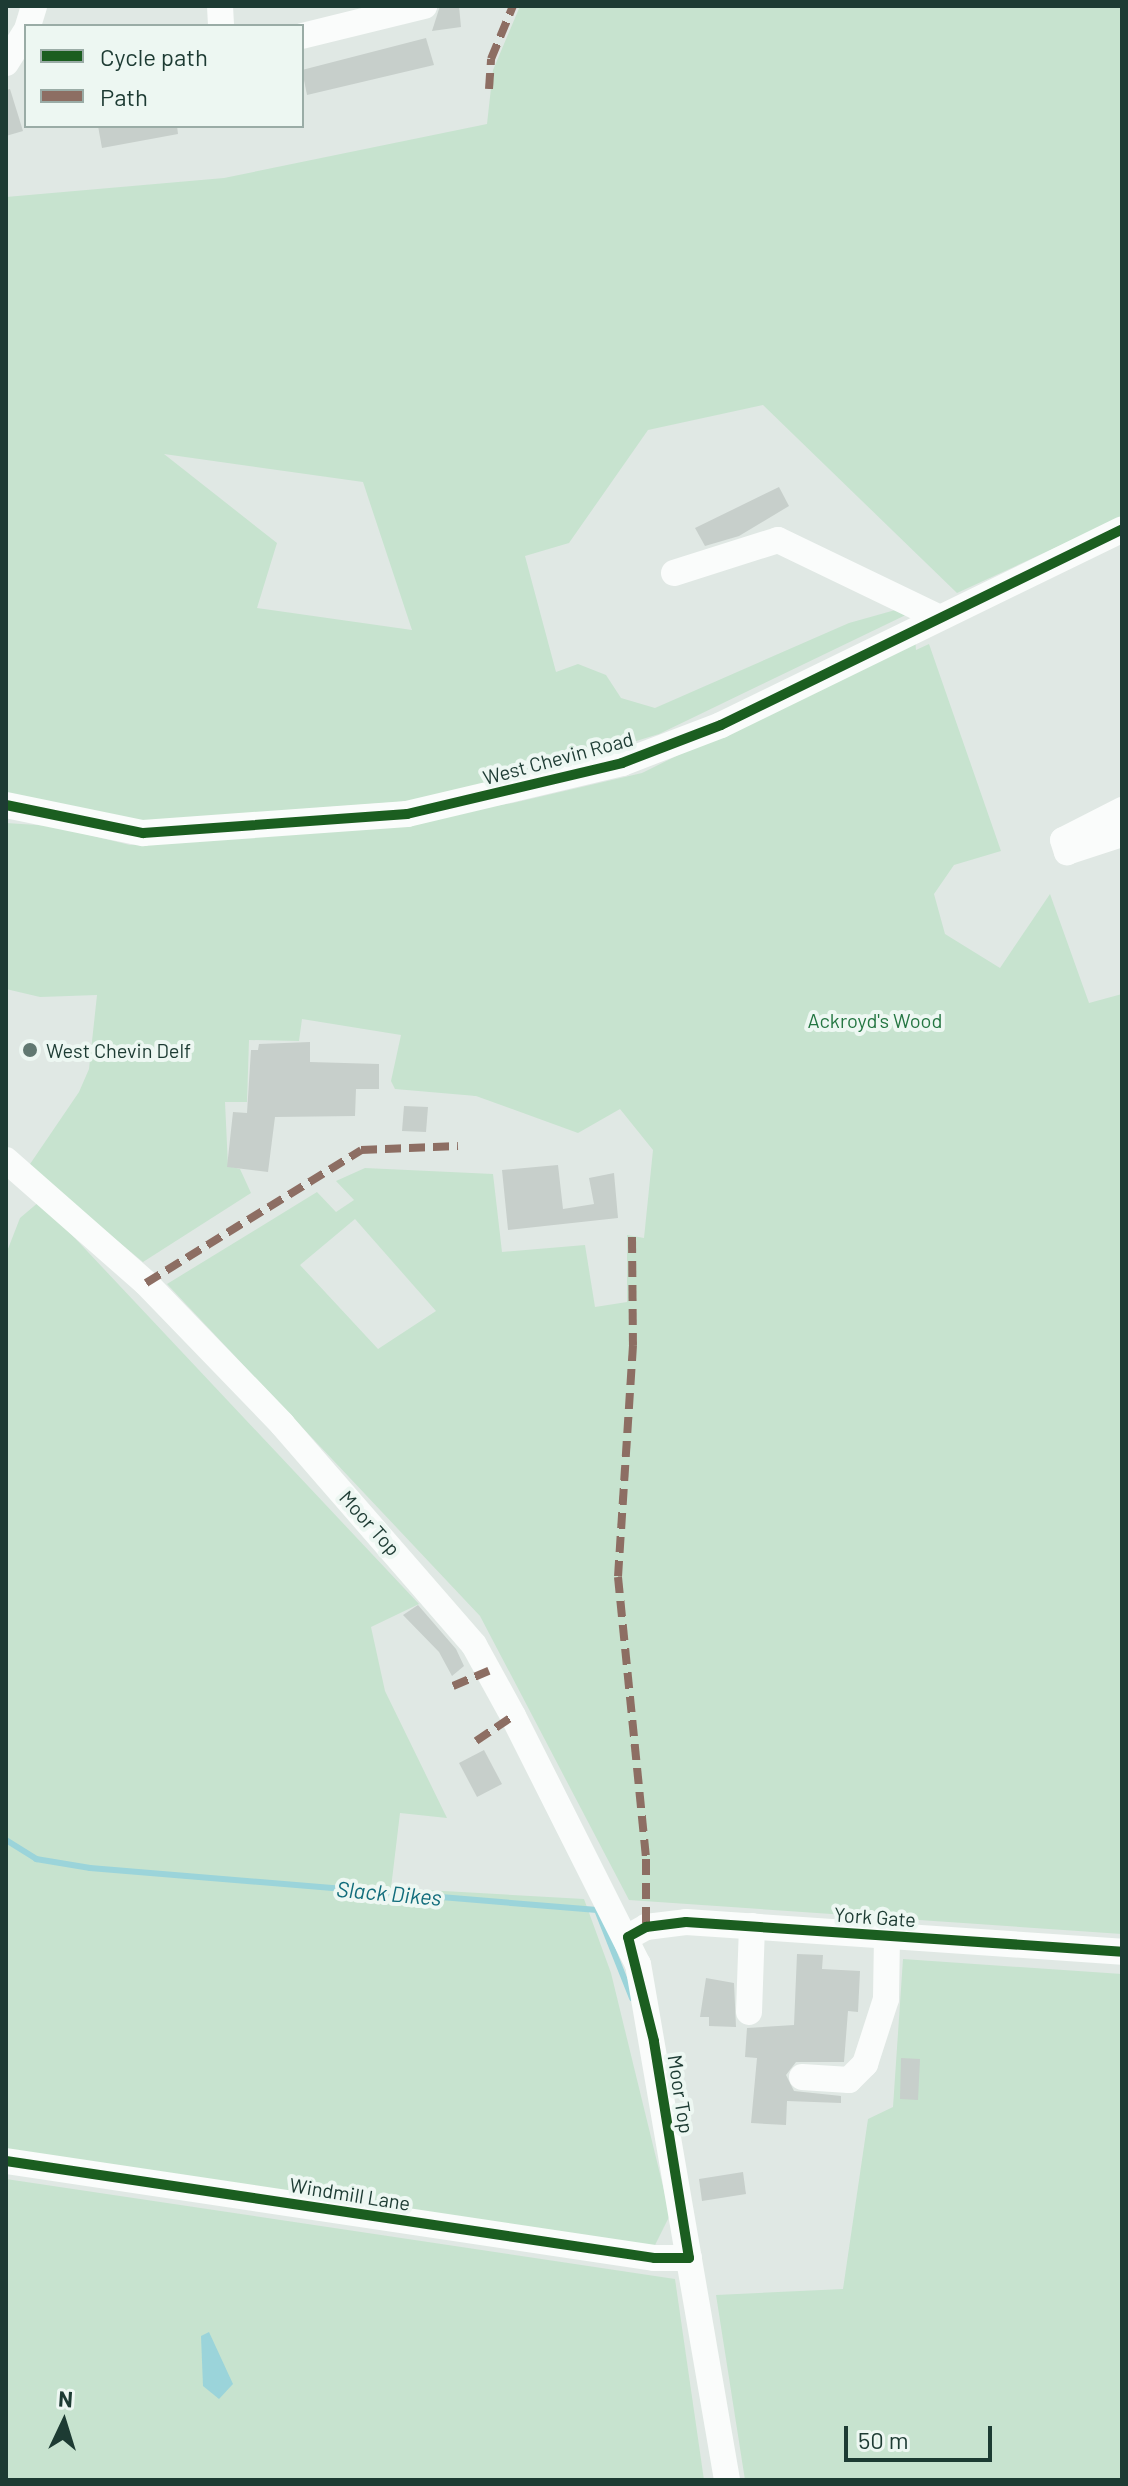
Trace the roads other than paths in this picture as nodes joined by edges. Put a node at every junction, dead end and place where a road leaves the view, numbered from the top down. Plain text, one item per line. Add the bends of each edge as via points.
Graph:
1 (424, 6) edge
2 (24, 33) edge
3 (304, 36) edge
4 (6, 63) edge
5 (1122, 529) edge
6 (674, 573) dead end
7 (938, 617) junction
8 (6, 805) edge
9 (1122, 810) edge
10 (1122, 834) edge
11 (6, 1160) edge
12 (752, 1926) junction
13 (887, 1936) junction
14 (628, 1937) junction
15 (1122, 1952) edge
16 (749, 2012) dead end
17 (802, 2077) dead end
18 (6, 2161) edge
19 (689, 2258) junction
20 (727, 2480) edge

1 - 3 street
2 - 4 street
5 - 7 street, West Chevin Road
6 - 7 street via 778,540
7 - 8 street, West Chevin Road via 721,725 622,763 407,814 143,833
9 - 10 street via 1063,840 1067,852
11 - 14 street, Moor Top via 146,1283 272,1413 474,1645
12 - 13 street, York Gate
12 - 14 street, York Gate via 686,1922 646,1927
12 - 16 street
13 - 15 street, York Gate
13 - 17 street via 886,1999 865,2064 849,2080
14 - 19 street, Moor Top via 654,2041
18 - 19 street, Windmill Lane via 654,2258
19 - 20 street, Moor Top

